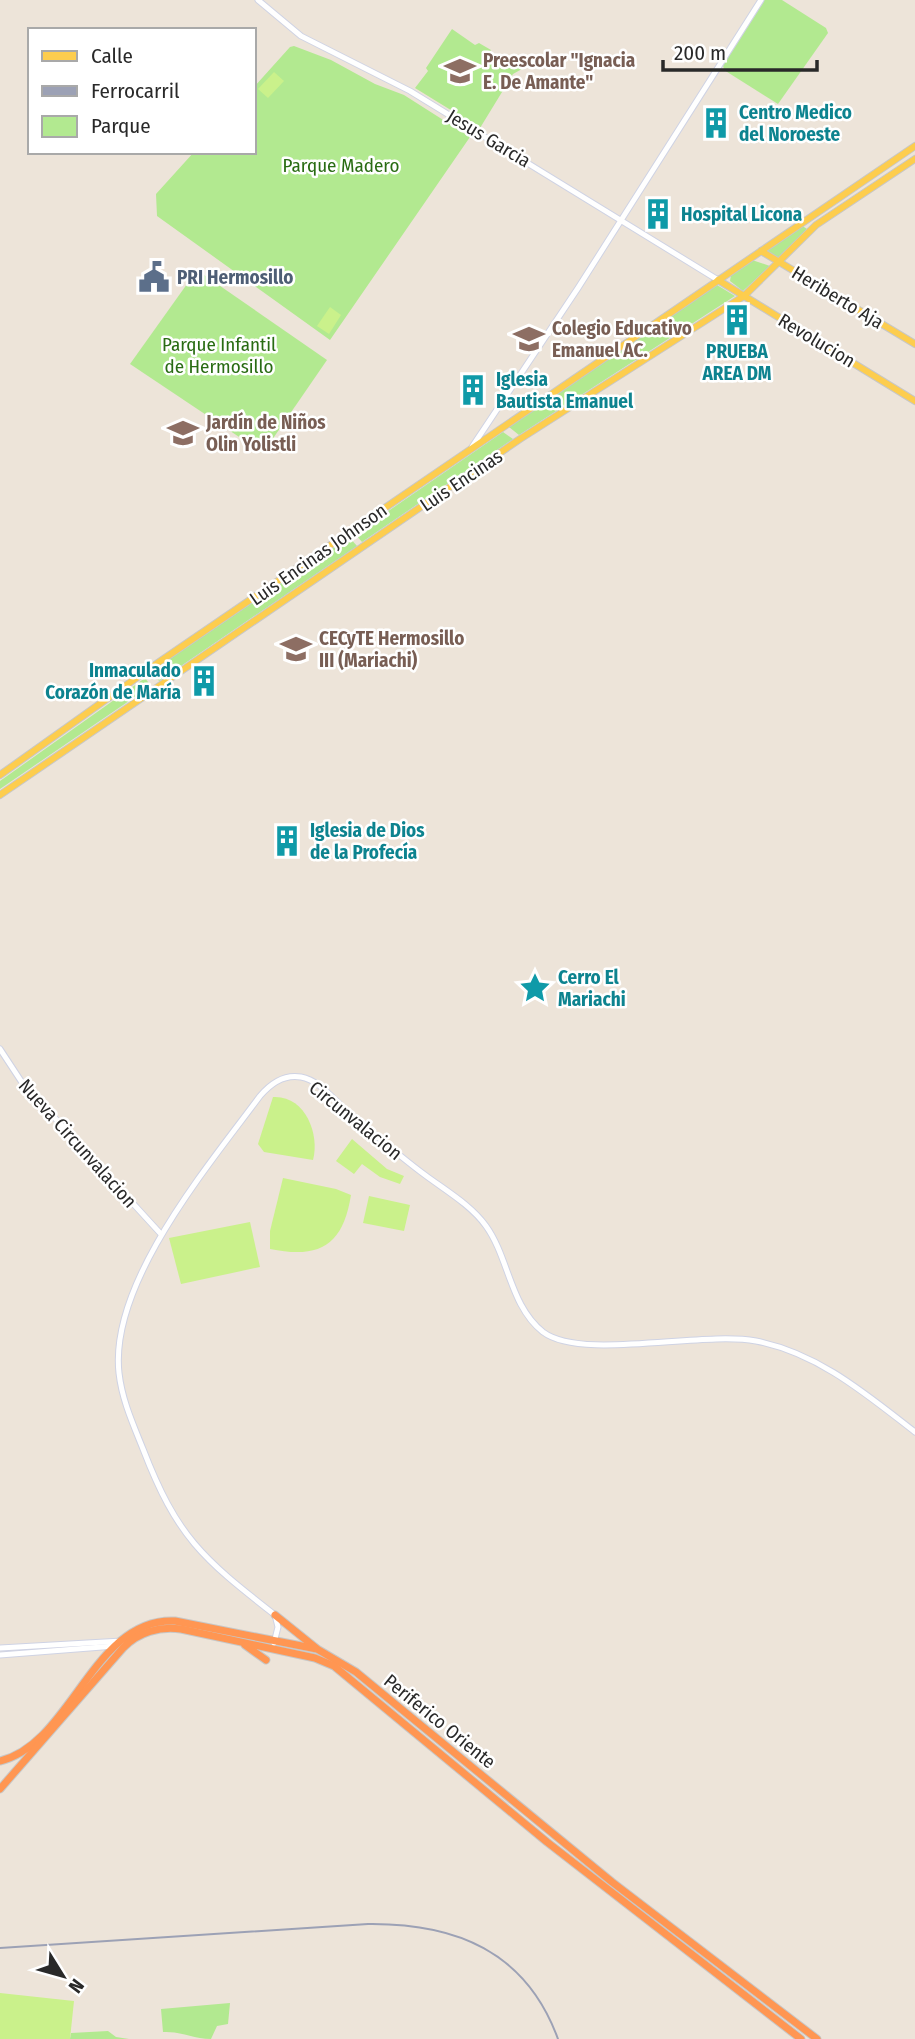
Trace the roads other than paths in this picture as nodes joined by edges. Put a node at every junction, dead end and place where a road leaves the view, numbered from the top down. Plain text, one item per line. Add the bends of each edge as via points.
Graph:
1 (258, 0) edge
2 (761, 0) edge
3 (915, 146) edge
4 (915, 159) edge
5 (621, 220) junction
6 (761, 251) junction
7 (780, 262) junction
8 (718, 280) junction
9 (744, 296) junction
10 (915, 344) edge
11 (915, 401) edge
12 (472, 447) junction
13 (0, 775) edge
14 (1, 794) edge
15 (0, 802) edge
16 (0, 1049) edge
17 (160, 1233) junction
18 (915, 1432) edge
19 (275, 1615) junction
20 (242, 1643) junction
21 (122, 1645) junction
22 (273, 1645) junction
23 (0, 1648) edge
24 (317, 1649) junction
25 (0, 1655) edge
26 (266, 1660) dead end
27 (26, 1753) junction
28 (0, 1760) edge
29 (0, 1788) edge
30 (801, 2039) edge
31 (817, 2039) edge

1 - 5 street, Jesus Garcia via 301,36 410,91
2 - 5 street
3 - 6 main road, Luis Encinas Johnson
4 - 7 main road, Luis Encinas via 816,225
5 - 8 street, Jesus Garcia
5 - 12 street
6 - 7 main road, Heriberto Aja
6 - 8 main road, Luis Encinas Johnson
7 - 9 main road, Luis Encinas
7 - 10 main road, Heriberto Aja
8 - 9 main road, Revolucion
8 - 12 main road, Luis Encinas Johnson
9 - 11 main road, Revolucion
9 - 14 main road, Luis Encinas via 520,439
12 - 13 main road, Luis Encinas Johnson
14 - 15 street
16 - 17 street, Nueva Circunvalacion via 21,1081
17 - 18 street, Circunvalacion via 265,1089 279,1079 303,1077 479,1217 522,1306 551,1337 589,1346 718,1337 760,1342 815,1360
17 - 19 street, Circunvalacion via 122,1326 119,1373 126,1407 165,1503 183,1532 206,1559
19 - 22 street via 278,1627
19 - 24 highway
20 - 21 highway, Periferico Oriente via 171,1628 143,1634
20 - 22 highway, Periferico Oriente
20 - 26 highway
21 - 22 highway, Periferico Oriente via 141,1627 163,1620
21 - 23 street
21 - 25 street
21 - 27 highway, Periferico Oriente
22 - 24 highway, Periferico Oriente
22 - 30 highway, Periferico Oriente via 315,1658 353,1680 557,1850
24 - 31 highway, Periferico Oriente via 356,1672 612,1882
27 - 28 highway
27 - 29 highway, Periferico Oriente

